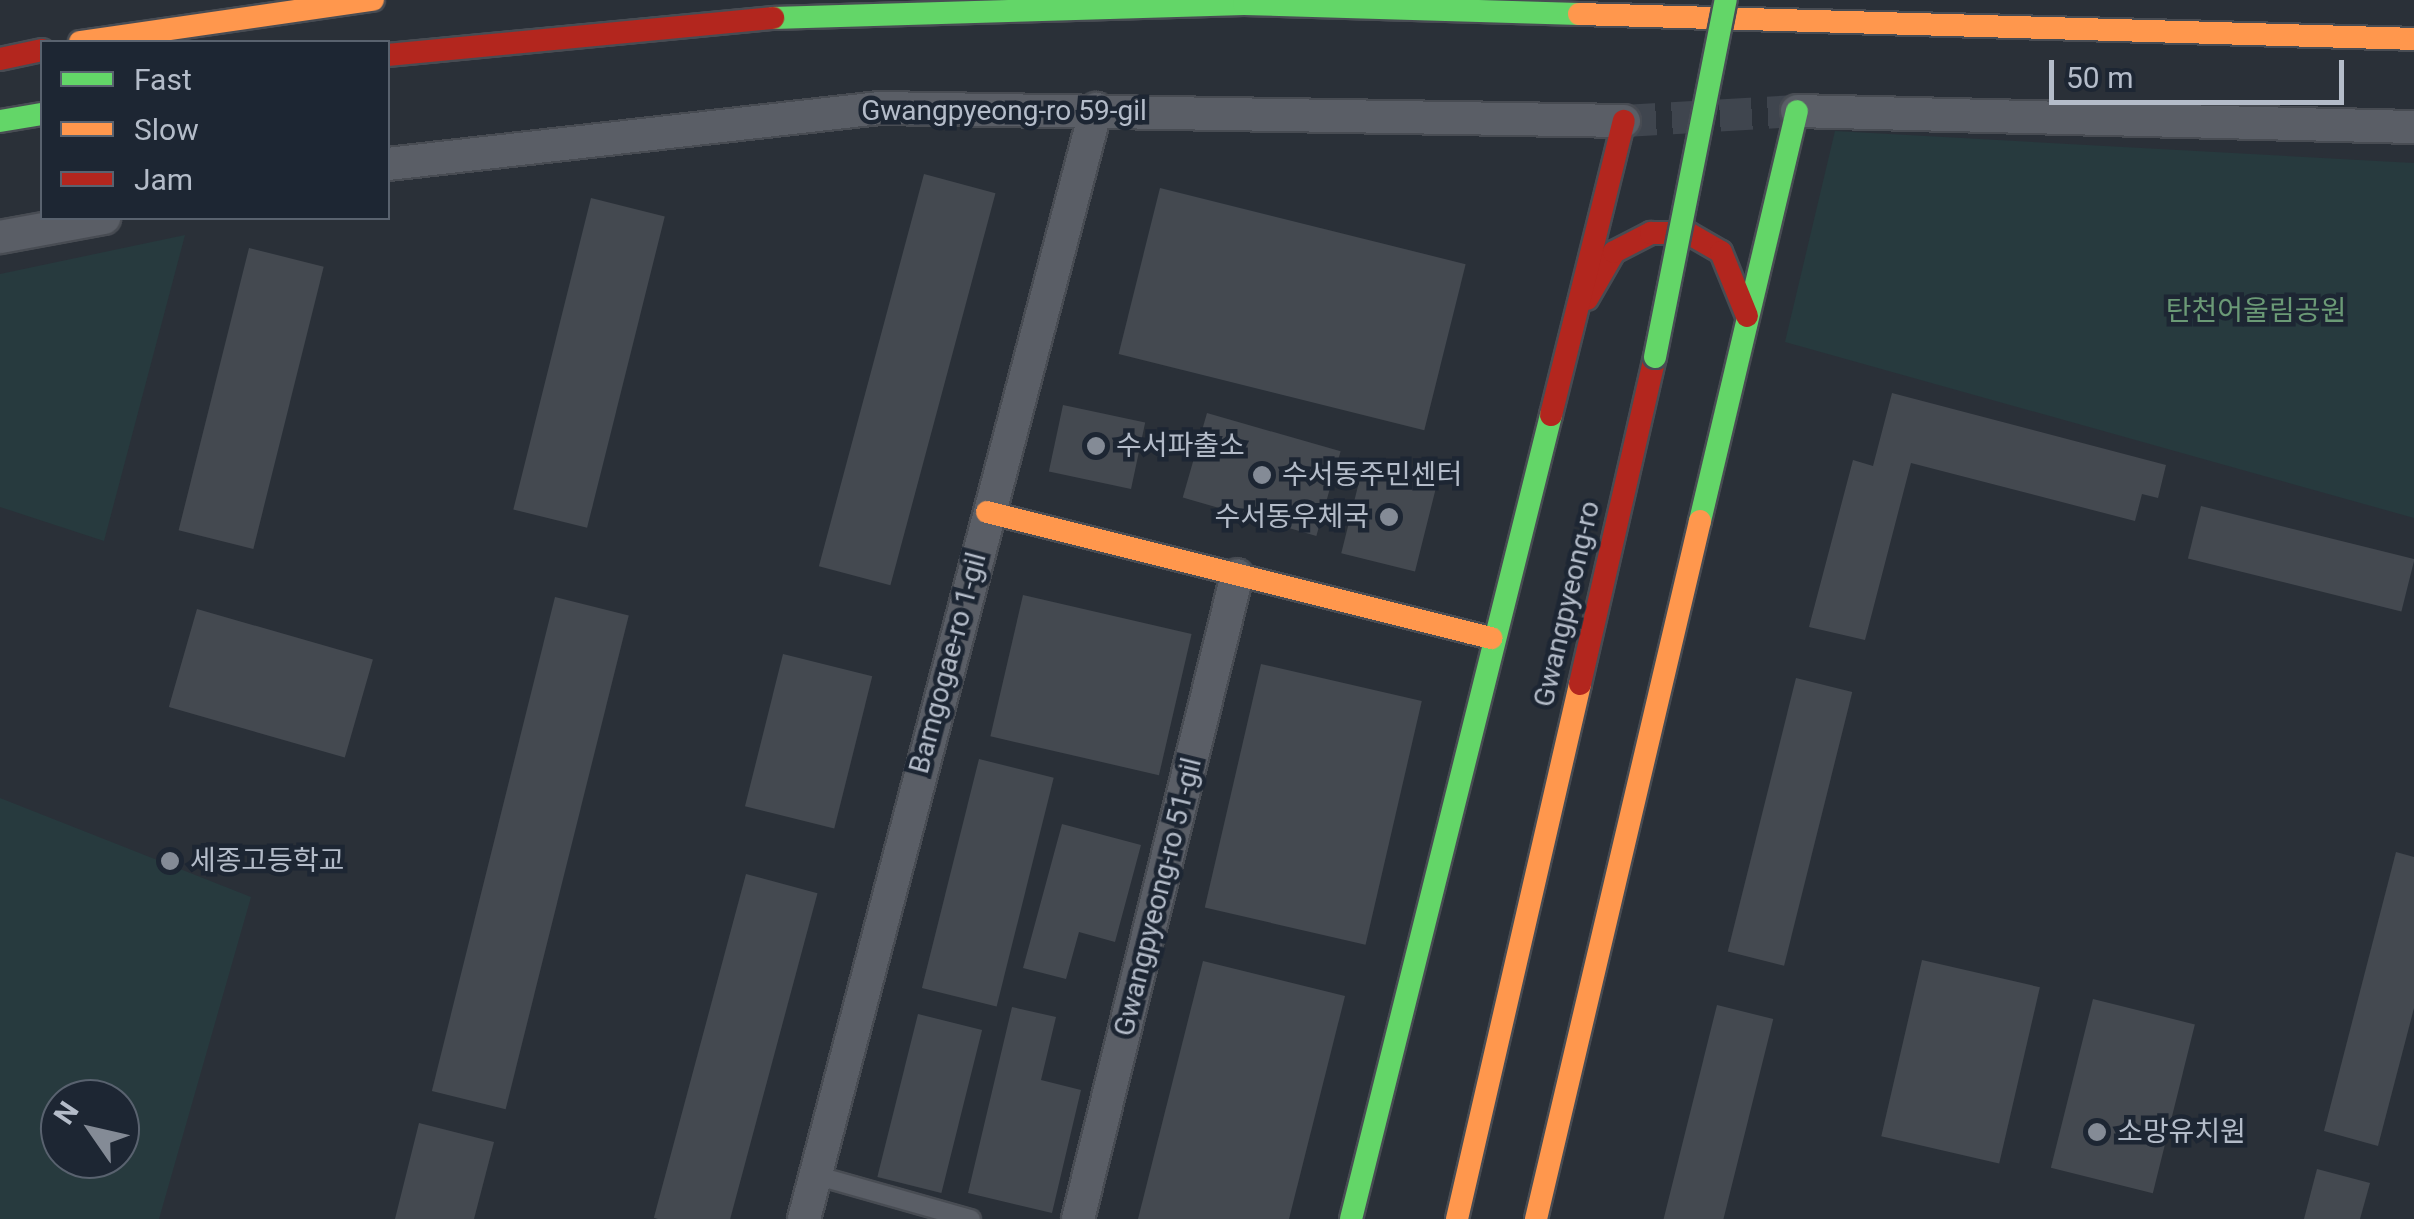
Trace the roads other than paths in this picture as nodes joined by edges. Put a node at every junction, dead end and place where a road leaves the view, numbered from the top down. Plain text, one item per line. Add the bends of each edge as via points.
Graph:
1 (373, 0) edge
2 (1726, 0) edge
3 (2414, 39) edge
4 (94, 40) edge
5 (40, 50) edge
6 (390, 55) edge
7 (0, 59) edge
8 (1096, 109) junction
9 (1796, 111) joint
10 (40, 114) edge
11 (0, 121) edge
12 (1624, 121) joint
13 (2414, 127) edge
14 (390, 164) edge
15 (93, 220) edge
16 (0, 237) edge
17 (1747, 316) junction
18 (1566, 334) junction
19 (987, 512) junction
20 (1237, 574) junction
21 (1491, 638) junction
22 (816, 1175) junction
23 (804, 1219) edge
24 (971, 1219) edge
25 (1078, 1219) edge
26 (1350, 1219) edge
27 (1457, 1219) edge
28 (1536, 1219) edge

1 - 4 main road
2 - 27 main road, Gwangpyeong-ro, bridge via 1654,357
3 - 6 main road via 1244,4 837,12
5 - 7 main road
8 - 12 street, Gwangpyeong-ro 59-gil
8 - 14 street, Gwangpyeong-ro 59-gil via 879,108
8 - 19 street, Bamgogae-ro 1-gil
9 - 13 street
9 - 17 main road
10 - 11 main road
12 - 18 main road
15 - 16 street
17 - 18 main road via 1720,252 1688,232 1651,234 1614,252
17 - 28 main road
18 - 21 main road
19 - 20 main road
19 - 22 street, Bamgogae-ro 1-gil
20 - 21 main road
20 - 25 street, Gwangpyeong-ro 51-gil
21 - 26 main road
22 - 23 street, Bamgogae-ro 1-gil
22 - 24 lane

